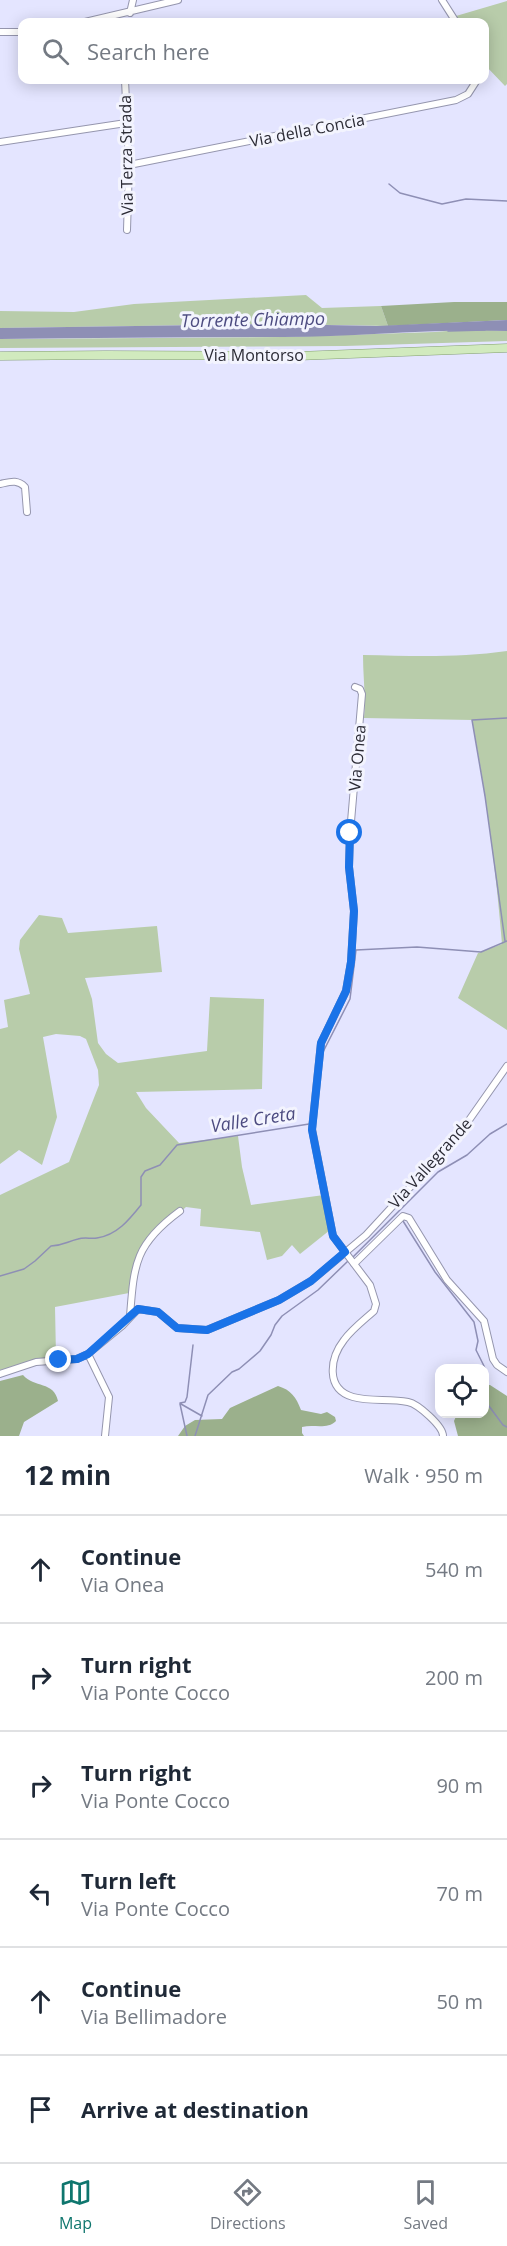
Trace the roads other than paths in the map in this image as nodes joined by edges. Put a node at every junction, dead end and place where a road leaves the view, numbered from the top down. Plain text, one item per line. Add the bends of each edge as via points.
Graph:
1 (133, 0) edge
2 (178, 0) edge
3 (442, 0) edge
4 (127, 14) junction
5 (106, 18) edge
6 (126, 18) edge
7 (453, 18) edge
8 (0, 32) edge
9 (18, 32) edge
10 (125, 84) edge
11 (474, 84) edge
12 (126, 123) junction
13 (0, 142) edge
14 (129, 165) junction
15 (127, 230) dead end
16 (507, 348) edge
17 (0, 356) edge
18 (0, 484) edge
19 (27, 512) dead end
20 (355, 687) dead end
21 (507, 1066) edge
22 (180, 1211) dead end
23 (347, 1254) junction
24 (353, 1263) junction
25 (130, 1317) junction
26 (88, 1354) junction
27 (507, 1372) edge
28 (0, 1374) edge
29 (105, 1436) edge
30 (442, 1436) edge

1 - 4 street
2 - 4 street
3 - 7 street
4 - 5 street
4 - 6 street
8 - 9 street
10 - 12 street, Via Terza Strada
11 - 14 street, Via della Concia via 468,94 456,100
12 - 13 street
12 - 14 street, Via Terza Strada
14 - 15 street, Via Terza Strada
16 - 17 main road, Via Montorso via 297,356
18 - 19 street via 20,482 25,487
20 - 23 street, Via Onea via 362,694 350,833 354,911 351,962 346,991 321,1043 312,1130 333,1236
21 - 23 street, Via Vallegrande via 460,1133
22 - 25 street via 158,1229 138,1257 132,1276
23 - 24 street, Via Onea
23 - 25 street, Via Vallegrande via 279,1300 207,1330 177,1328 158,1312 147,1309 138,1309
24 - 27 street via 401,1218 410,1218 447,1280 484,1321 494,1359
24 - 30 street, Via Onea via 370,1286 376,1308 342,1342 332,1369 335,1384 353,1397 412,1403 439,1424
25 - 26 street
26 - 28 street via 77,1359 36,1362
26 - 29 street via 109,1397

